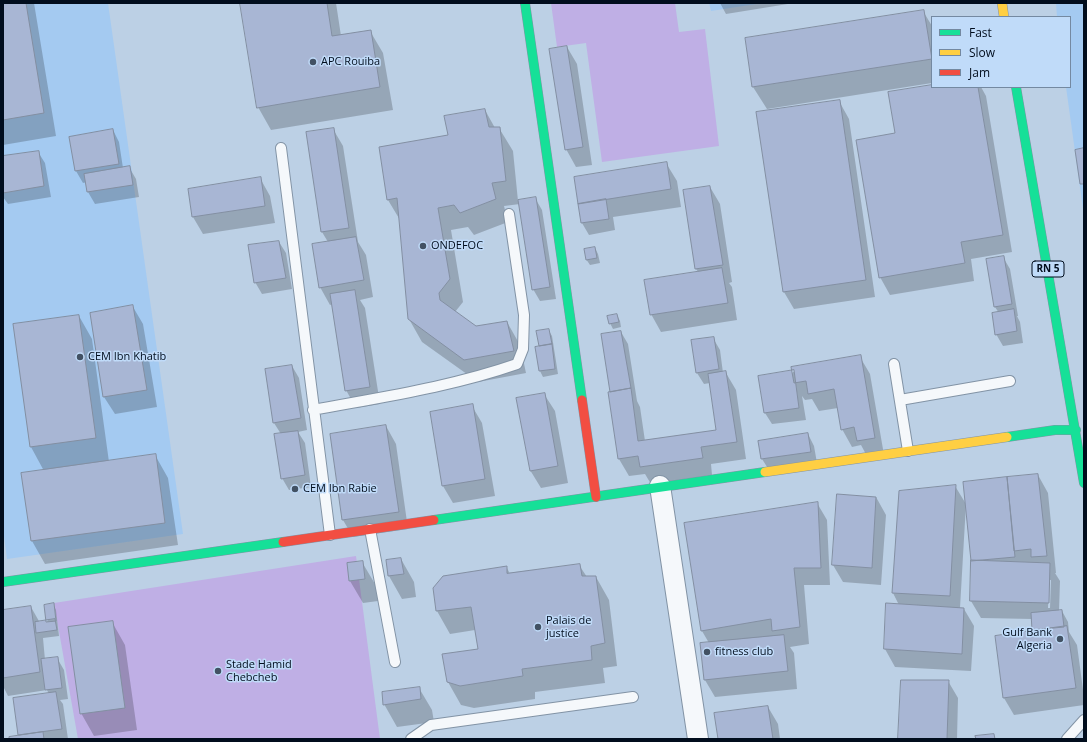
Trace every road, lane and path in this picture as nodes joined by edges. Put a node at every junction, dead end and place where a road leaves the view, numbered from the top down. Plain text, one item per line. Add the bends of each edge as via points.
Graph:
1 (525, 3) edge
2 (1002, 3) edge
3 (1004, 16) edge
4 (1018, 88) edge
5 (281, 148) dead end
6 (509, 214) dead end
7 (894, 364) dead end
8 (1010, 381) dead end
9 (900, 400) junction
10 (313, 410) junction
11 (1076, 430) junction
12 (908, 451) junction
13 (1084, 483) edge
14 (660, 486) junction
15 (596, 497) junction
16 (370, 529) junction
17 (330, 535) junction
18 (3, 582) edge
19 (396, 662) dead end
20 (633, 697) dead end
21 (1084, 720) edge
22 (411, 739) edge
23 (698, 739) edge
24 (1067, 739) edge

1 - 15 main road
2 - 3 main road
4 - 11 main road, RN 5
5 - 10 lane
6 - 10 lane via 524,315 523,349 517,364 472,378
7 - 9 lane
8 - 9 lane
9 - 12 lane
10 - 17 lane
11 - 12 main road via 1055,430
11 - 13 main road, RN 5
12 - 14 main road
14 - 15 main road
14 - 23 street
15 - 16 main road
16 - 17 main road
16 - 19 lane
17 - 18 main road
20 - 22 lane via 431,725
21 - 24 lane

